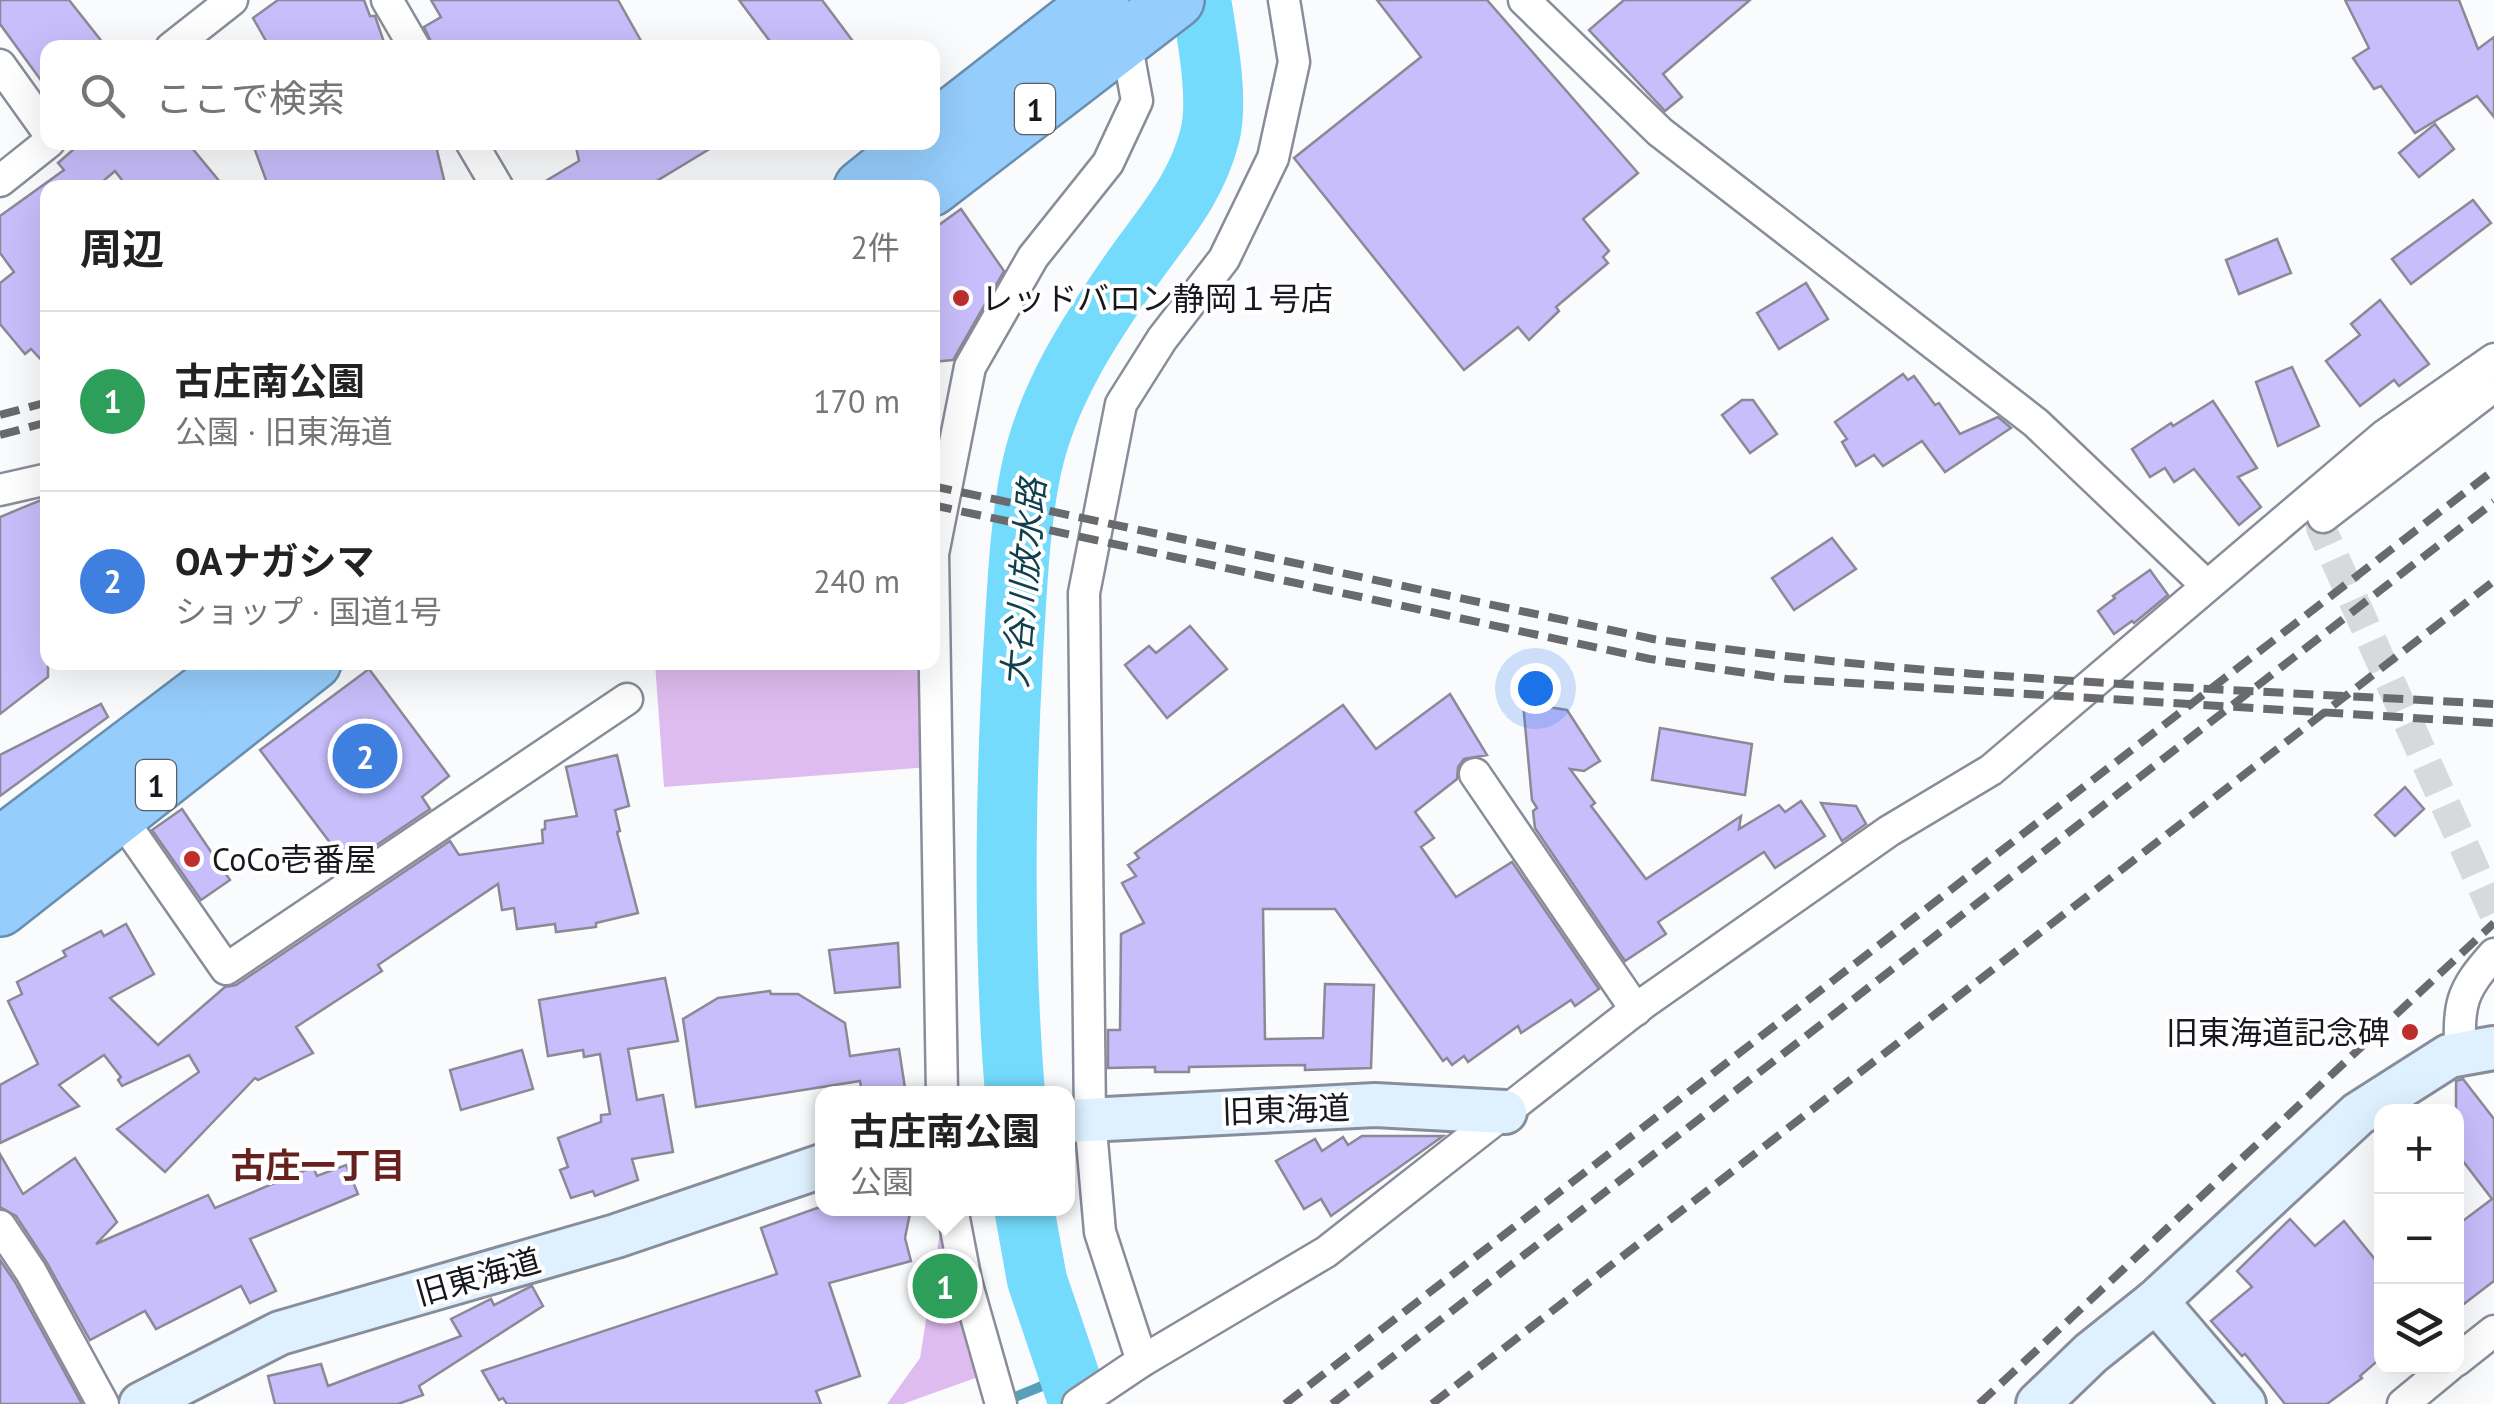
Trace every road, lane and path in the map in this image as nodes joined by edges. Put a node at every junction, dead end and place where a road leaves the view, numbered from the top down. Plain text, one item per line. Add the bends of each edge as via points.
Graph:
1 (232, 0) edge
2 (387, 0) edge
3 (1284, 0) edge
4 (1524, 0) edge
5 (1135, 18) edge
6 (181, 40) edge
7 (410, 40) edge
8 (0, 65) edge
9 (40, 121) edge
10 (940, 128) edge
11 (40, 149) edge
12 (476, 150) edge
13 (909, 150) edge
14 (493, 180) edge
15 (872, 180) edge
16 (940, 180) edge
17 (0, 181) edge
18 (2484, 366) edge
19 (40, 480) edge
20 (0, 490) edge
21 (2323, 517) dead end
22 (940, 518) edge
23 (2206, 585) junction
24 (232, 670) edge
25 (302, 670) edge
26 (935, 670) edge
27 (627, 699) dead end
28 (1476, 774) dead end
29 (118, 815) junction
30 (0, 846) edge
31 (0, 908) edge
32 (2494, 954) edge
33 (1636, 1010) junction
34 (2477, 1051) edge
35 (942, 1086) edge
36 (1505, 1112) junction
37 (1079, 1120) edge
38 (815, 1168) edge
39 (954, 1216) edge
40 (0, 1226) edge
41 (2156, 1301) junction
42 (2494, 1331) edge
43 (2464, 1355) edge
44 (1134, 1366) junction
45 (2440, 1374) edge
46 (2211, 1385) edge
47 (103, 1404) edge
48 (141, 1404) edge
49 (1000, 1404) edge
50 (1078, 1404) edge
51 (2038, 1404) edge
52 (2244, 1404) edge
53 (2403, 1404) edge

1 - 6 street
2 - 7 street
3 - 37 street via 1294,62 1273,158 1224,259 1121,404 1084,593
4 - 23 street via 1660,132 2036,423
5 - 10 highway, 1
5 - 16 highway, 1
5 - 22 street via 1136,100 1108,163 1033,258 970,366
8 - 9 street
11 - 17 street
12 - 14 street
13 - 15 highway
18 - 21 street via 2485,393
18 - 23 street via 2385,435
19 - 20 street
23 - 33 street via 1992,770 1889,831
24 - 30 highway, 1
25 - 29 highway, 1
26 - 35 street
27 - 29 street via 226,969
28 - 33 street
29 - 31 highway, 1
32 - 34 street via 2470,980 2460,1010
33 - 36 street
34 - 41 street via 2450,1056 2358,1114
36 - 37 street, 旧東海道 via 1375,1105
36 - 44 street via 1326,1252
37 - 44 street
38 - 48 street, 旧東海道 via 616,1236 280,1333
39 - 49 street
40 - 47 street
41 - 46 street
41 - 51 street
42 - 43 street
44 - 50 street
45 - 53 street
46 - 52 street

